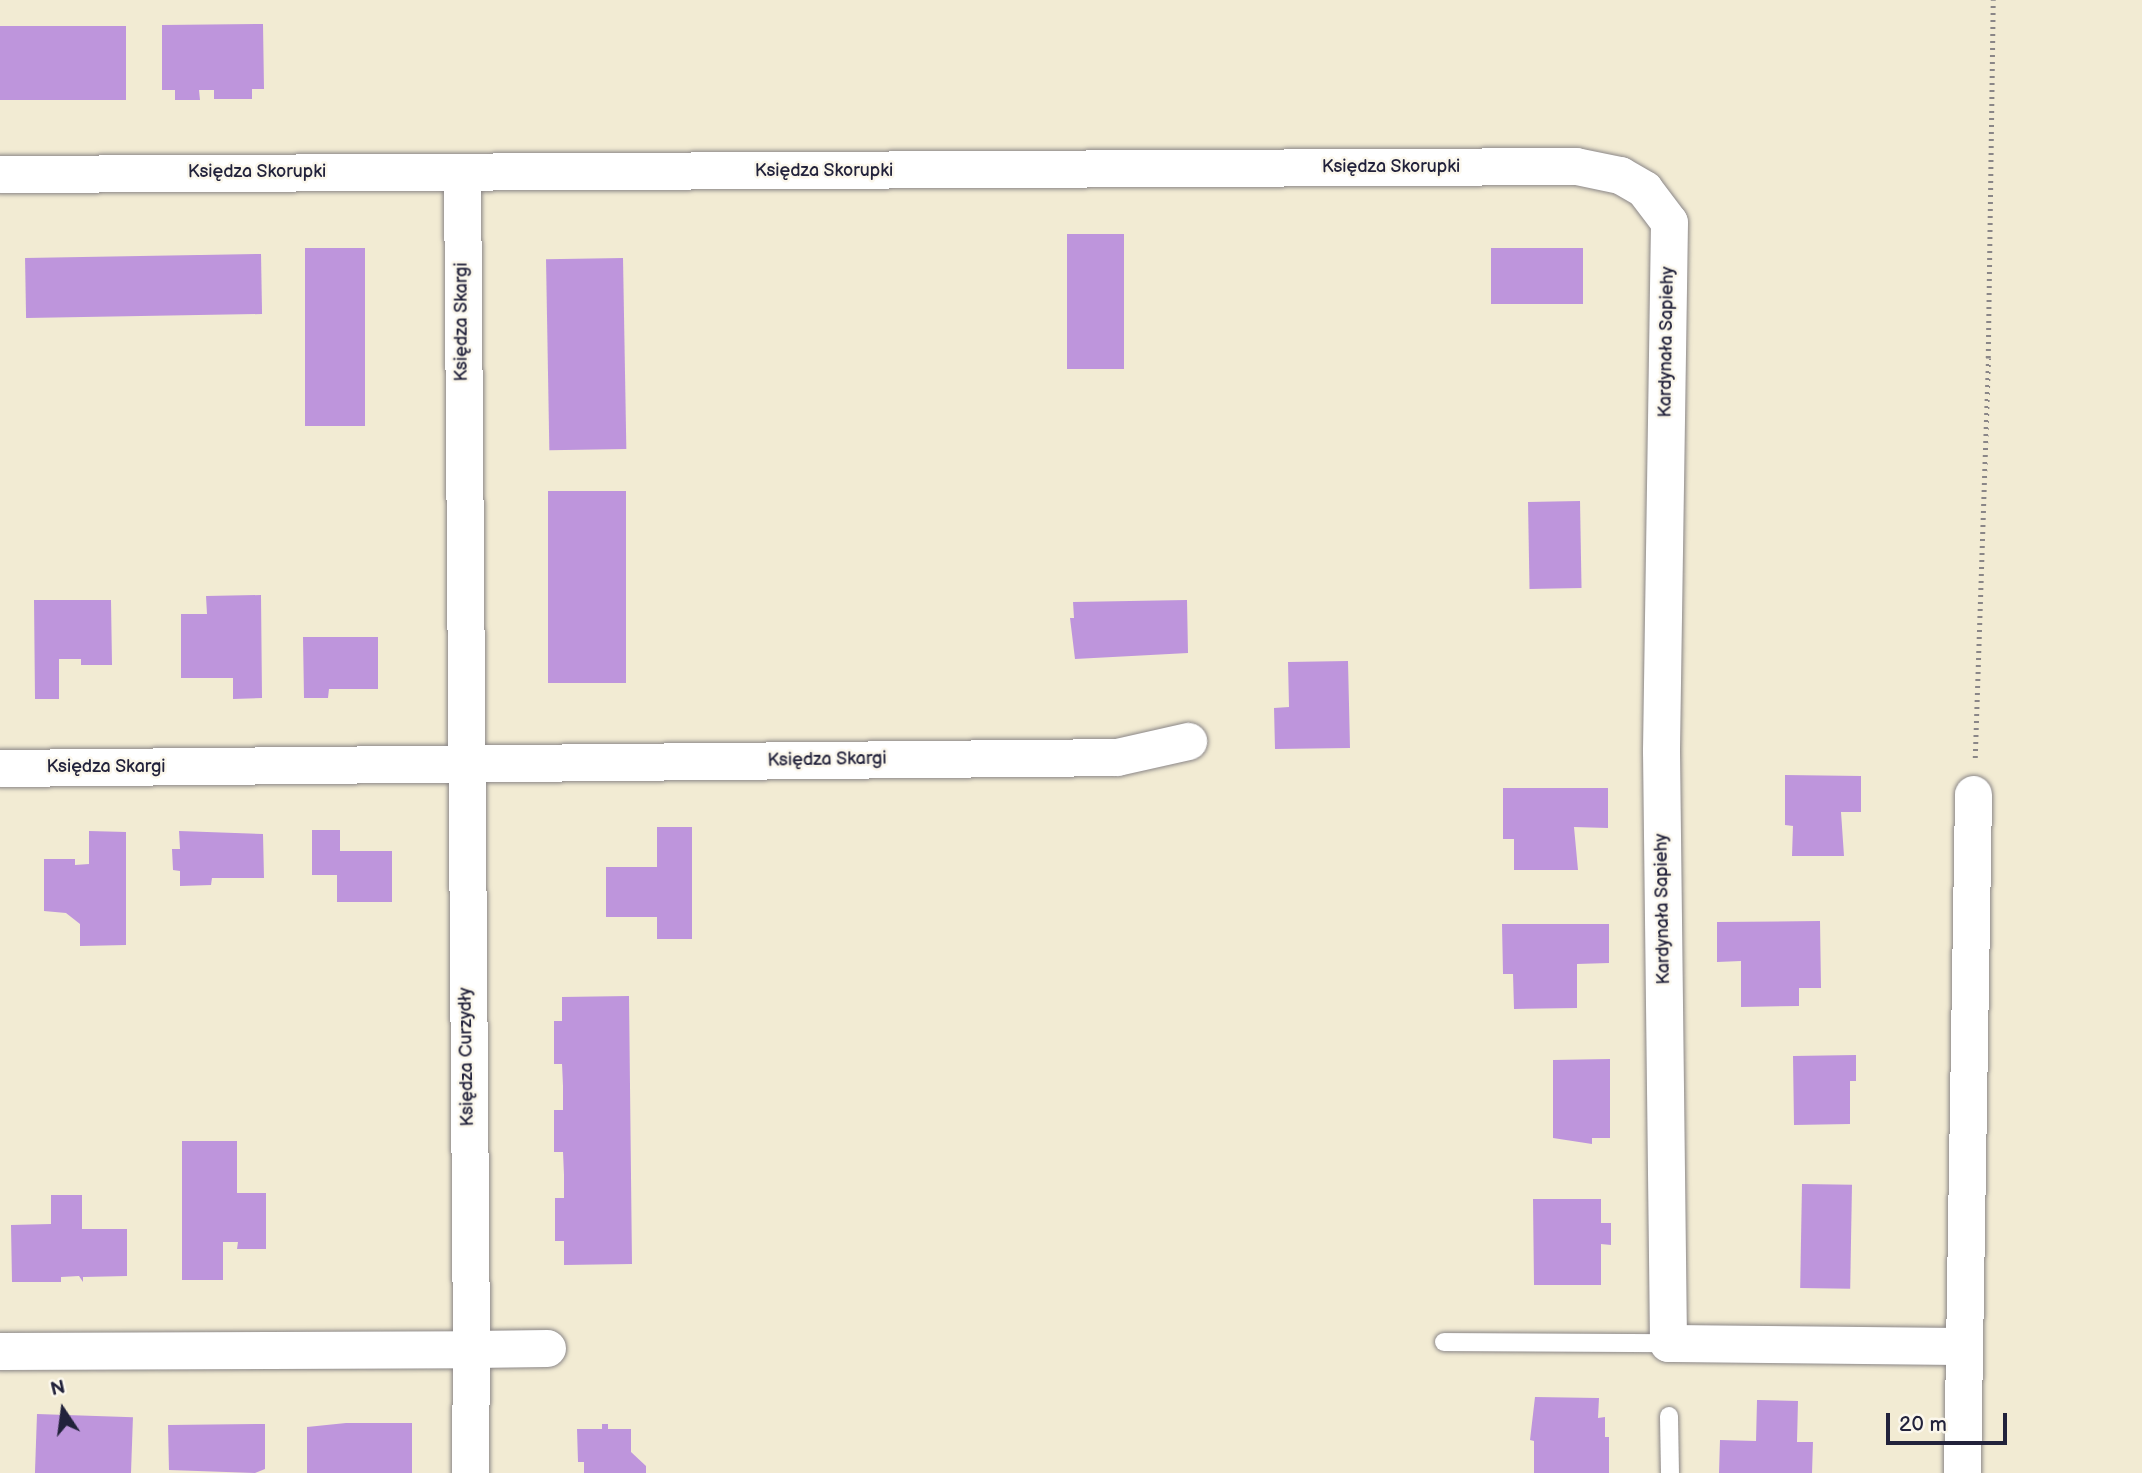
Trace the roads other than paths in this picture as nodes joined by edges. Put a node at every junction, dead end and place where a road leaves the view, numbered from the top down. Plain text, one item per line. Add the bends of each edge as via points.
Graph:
1 (0, 173) edge
2 (462, 173) junction
3 (1644, 189) joint
4 (1188, 741) dead end
5 (463, 765) junction
6 (0, 768) edge
7 (1973, 794) road end
8 (1444, 1342) dead end
9 (1668, 1343) junction
10 (1962, 1346) junction
11 (547, 1348) dead end
12 (471, 1349) junction
13 (0, 1350) edge
14 (1670, 1416) dead end
15 (470, 1473) edge
16 (1670, 1473) edge
17 (1962, 1473) edge

1 - 2 street, Księdza Skorupki
2 - 3 street, Księdza Skorupki via 1576,166 1620,175
2 - 5 street, Księdza Skargi
3 - 9 street, Kardynała Sapiehy via 1668,222 1661,751
4 - 5 street, Księdza Skargi via 1117,757
5 - 6 street, Księdza Skargi
5 - 12 street, Księdza Curzydły
7 - 10 street
8 - 9 lane
9 - 10 street
10 - 17 street
11 - 12 street
12 - 13 street
12 - 15 street, Księdza Curzydły
14 - 16 lane

